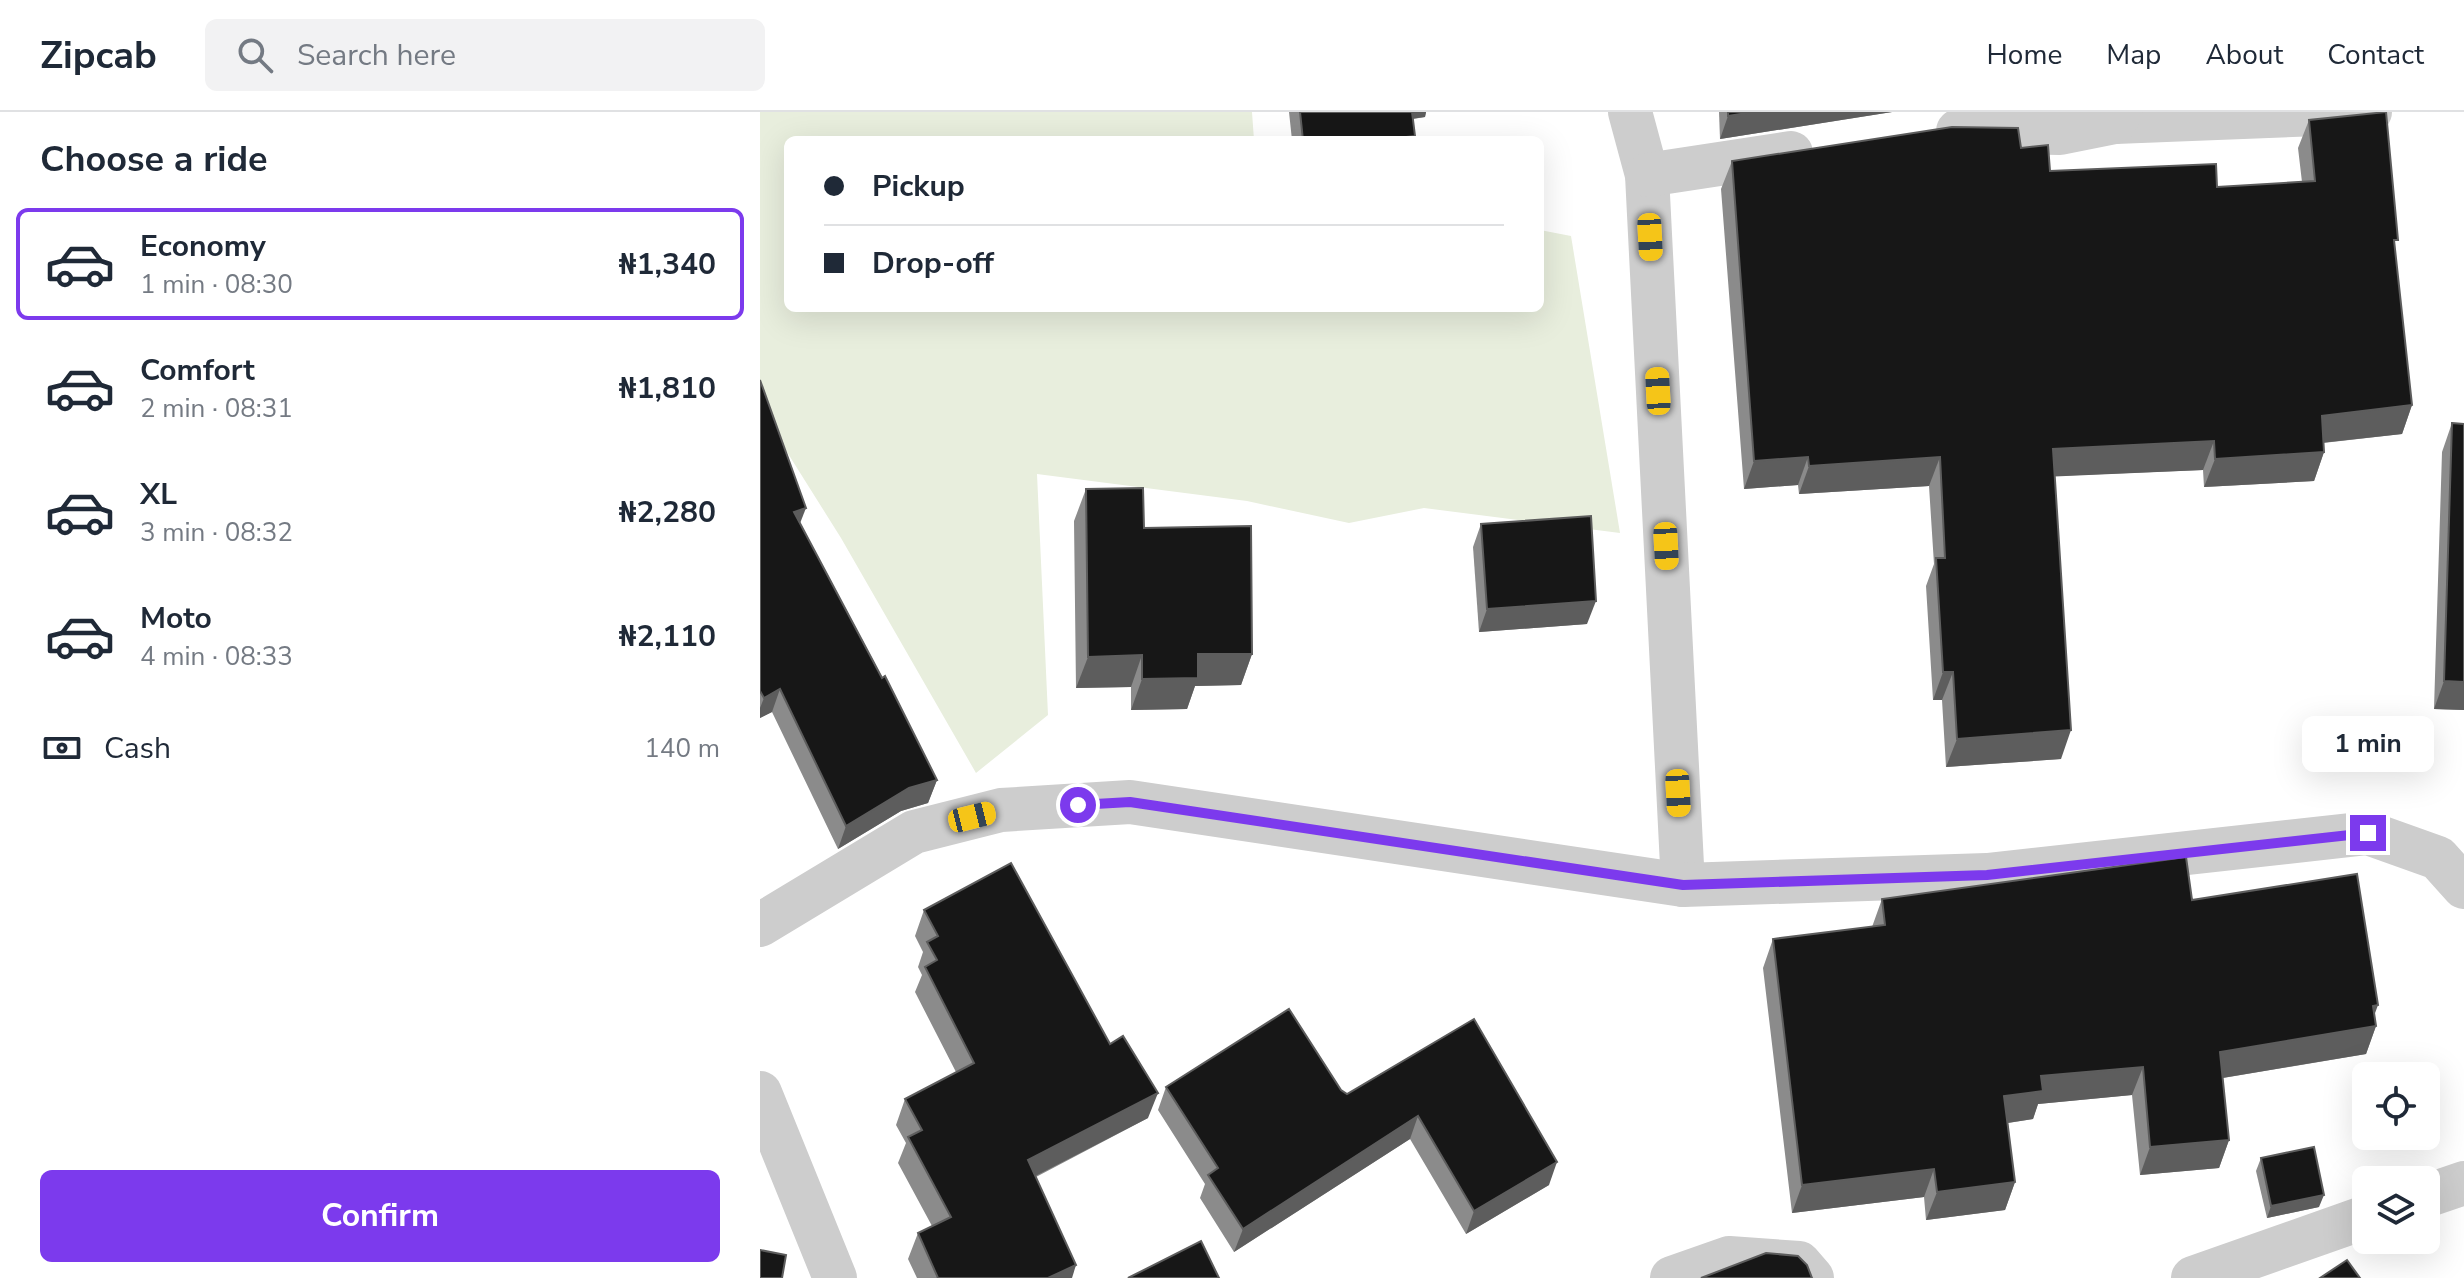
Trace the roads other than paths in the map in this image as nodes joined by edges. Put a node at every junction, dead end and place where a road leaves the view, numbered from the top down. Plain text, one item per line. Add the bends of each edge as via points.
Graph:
1 (1630, 112) edge
2 (2370, 112) edge
3 (2118, 117) edge
4 (1925, 133) edge
5 (1832, 147) edge
6 (1647, 175) junction
7 (1683, 885) junction
8 (2464, 887) edge
9 (760, 925) edge
10 (760, 1093) edge
11 (2464, 1183) edge
12 (2440, 1191) edge
13 (2352, 1222) edge
14 (835, 1278) edge
15 (1672, 1278) edge
16 (1812, 1278) edge
17 (2193, 1278) edge

1 - 6 street
2 - 3 street
3 - 4 street via 2060,133
5 - 6 street
6 - 7 street
7 - 8 street via 1987,875 2368,833 2438,858
7 - 9 street via 1130,802 1001,810 914,832
10 - 14 street
11 - 12 street
13 - 17 street
15 - 16 street via 1729,1258 1799,1263

